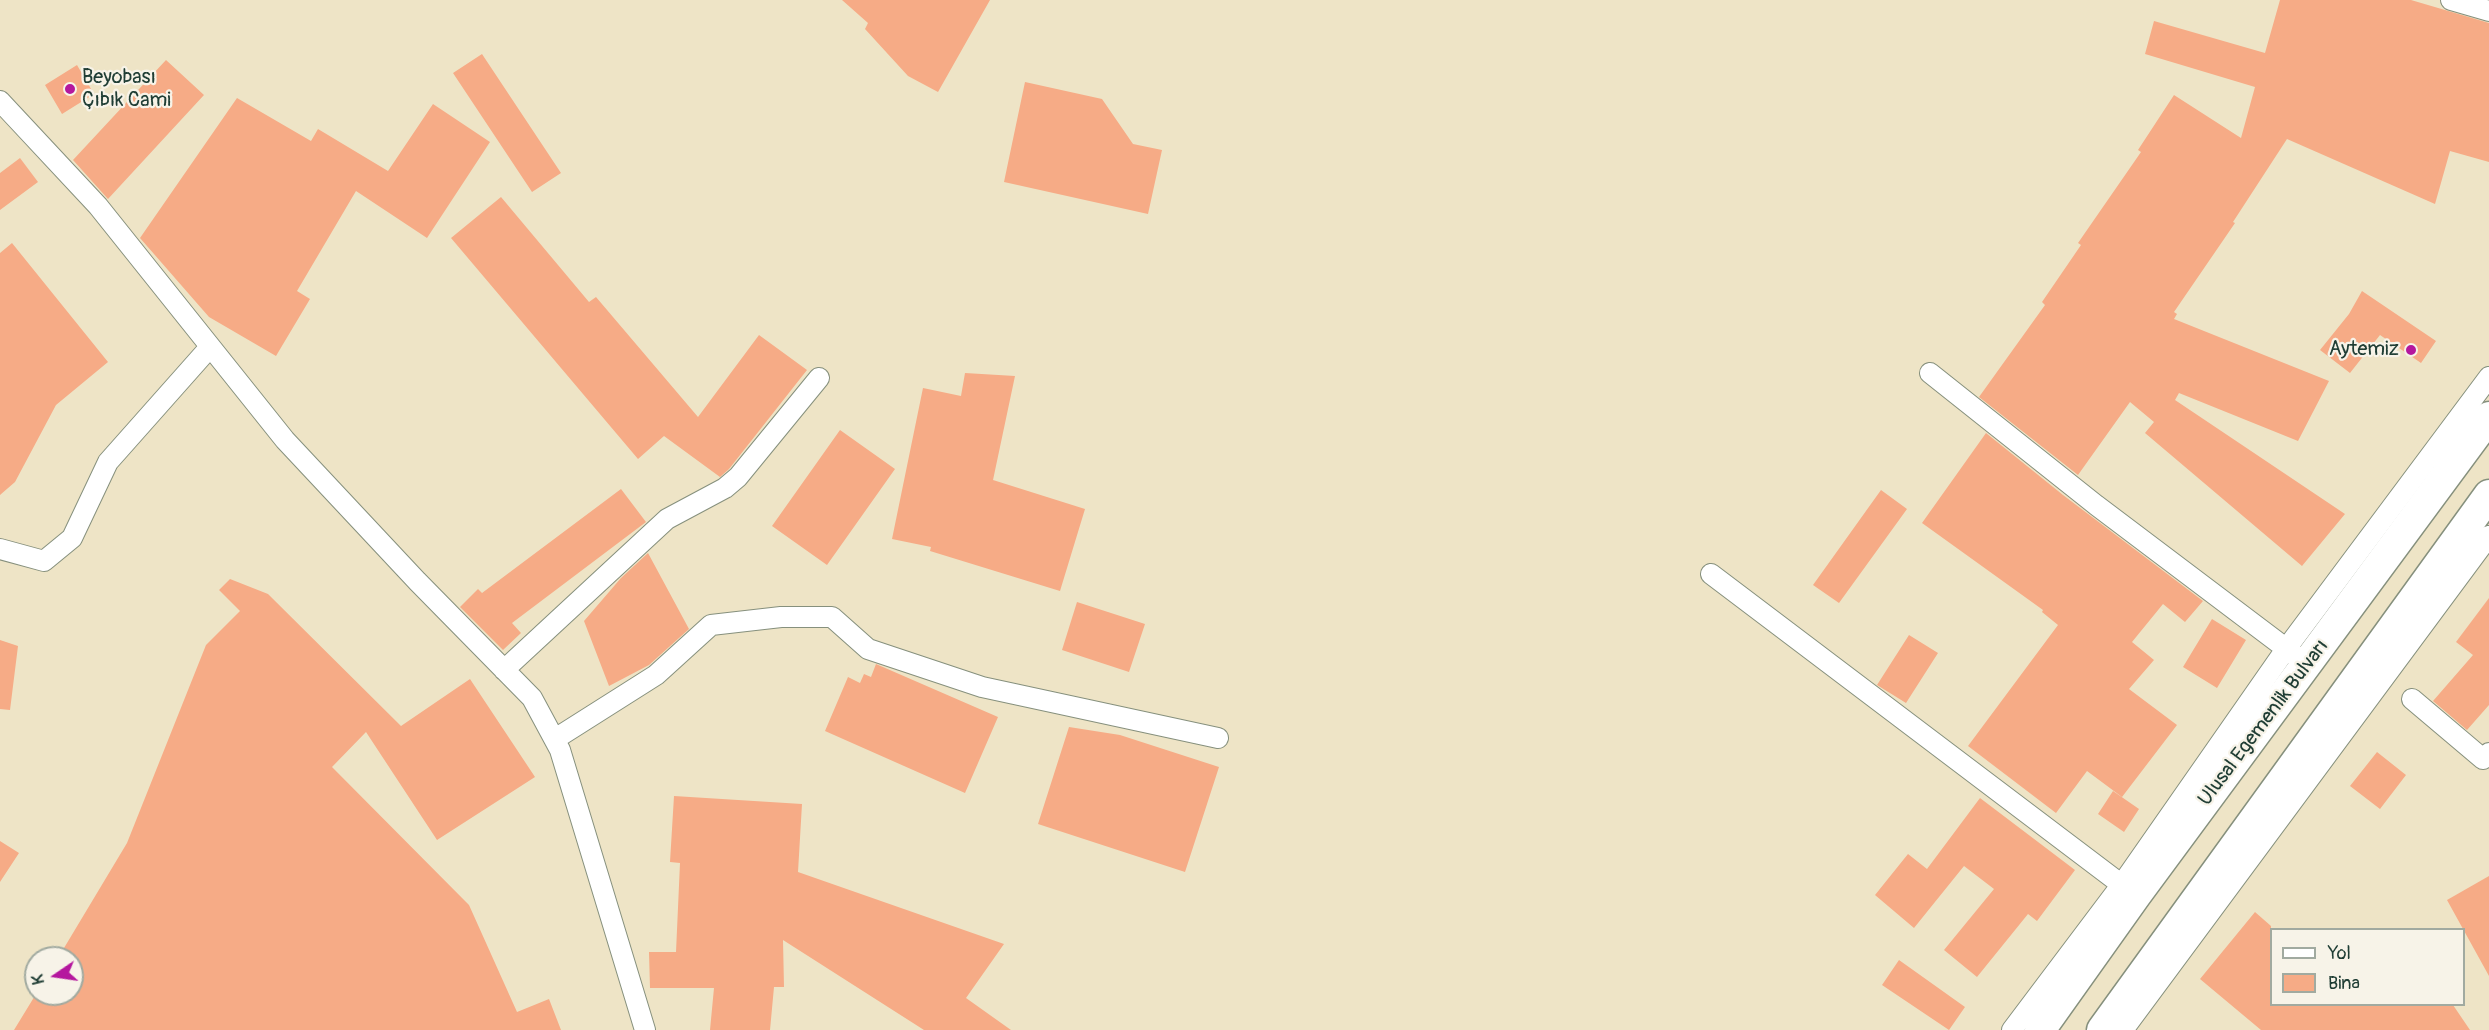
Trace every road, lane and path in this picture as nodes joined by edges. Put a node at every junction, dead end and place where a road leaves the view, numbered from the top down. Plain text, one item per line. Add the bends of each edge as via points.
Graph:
1 (2451, 0) edge
2 (2489, 11) edge
3 (0, 101) edge
4 (210, 347) junction
5 (1930, 373) dead end
6 (2489, 377) edge
7 (819, 378) dead end
8 (2489, 417) edge
9 (2489, 495) edge
10 (2489, 536) edge
11 (0, 549) edge
12 (1711, 574) dead end
13 (2297, 657) junction
14 (504, 670) junction
15 (2412, 699) dead end
16 (1218, 738) dead end
17 (555, 739) junction
18 (2489, 753) edge
19 (2129, 890) junction
20 (645, 1030) edge
21 (2012, 1030) edge
22 (2040, 1030) edge
23 (2102, 1030) edge
24 (2123, 1030) edge

1 - 2 street
3 - 4 street via 98,206
4 - 11 street via 108,462 72,538 44,561
4 - 14 street via 285,440
5 - 13 street
6 - 13 street
7 - 14 street via 738,477 667,519
8 - 13 highway, Ulusal Egemenlik Bulvarı
9 - 23 highway
10 - 24 street
12 - 19 street
13 - 19 highway, Ulusal Egemenlik Bulvarı
14 - 17 street via 532,698
15 - 18 street via 2483,759
16 - 17 street via 982,687 868,649 831,617 781,617 711,625 656,675
17 - 20 street
19 - 21 street
19 - 22 highway, Ulusal Egemenlik Bulvarı

